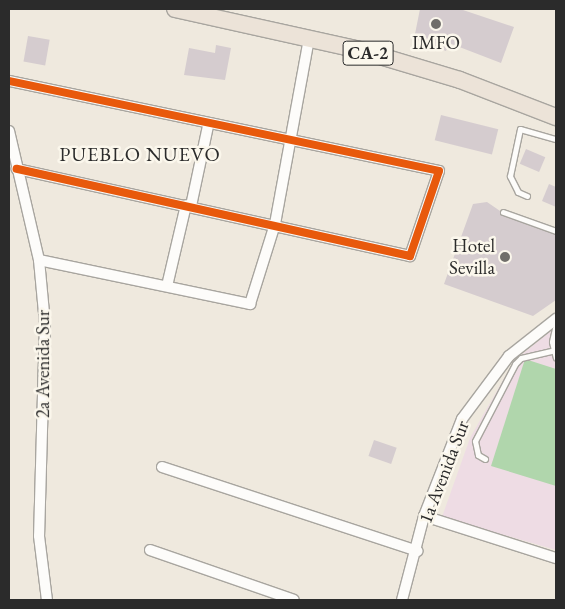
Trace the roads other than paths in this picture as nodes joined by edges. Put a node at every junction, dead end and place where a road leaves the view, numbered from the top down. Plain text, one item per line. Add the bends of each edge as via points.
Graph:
1 (174, 9) edge
2 (309, 38) junction
3 (9, 81) edge
4 (556, 117) edge
5 (208, 126) junction
6 (9, 132) edge
7 (290, 138) junction
8 (556, 139) edge
9 (17, 169) junction
10 (527, 196) dead end
11 (188, 206) junction
12 (503, 212) dead end
13 (275, 224) junction
14 (556, 231) edge
15 (39, 260) junction
16 (167, 286) junction
17 (556, 319) edge
18 (556, 324) edge
19 (552, 351) junction
20 (556, 358) edge
21 (485, 460) dead end
22 (162, 467) dead end
23 (424, 516) junction
24 (150, 550) dead end
25 (418, 552) junction
26 (556, 558) edge
27 (47, 600) edge
28 (294, 600) edge
29 (402, 600) edge

1 - 2 main road, CA-2
2 - 4 main road, CA-2 via 460,80
2 - 7 street
3 - 5 street
5 - 7 street
5 - 11 street
6 - 9 street, 2a Avenida Sur
7 - 13 street
7 - 13 street via 439,171 410,256
8 - 10 lane via 520,129 510,176 518,192
9 - 11 street
9 - 15 street, 2a Avenida Sur
11 - 13 street
11 - 16 street
12 - 14 lane
13 - 16 street via 250,304
15 - 16 street
15 - 27 street, 2a Avenida Sur via 46,374 39,536
17 - 23 street, 1a Avenida Sur via 509,356 462,419
18 - 19 lane
19 - 20 lane
19 - 21 lane via 521,358 515,364 474,441 478,455
22 - 25 street
23 - 25 street, 1a Avenida Sur
23 - 26 street
24 - 28 street
25 - 29 street, 1a Avenida Sur

